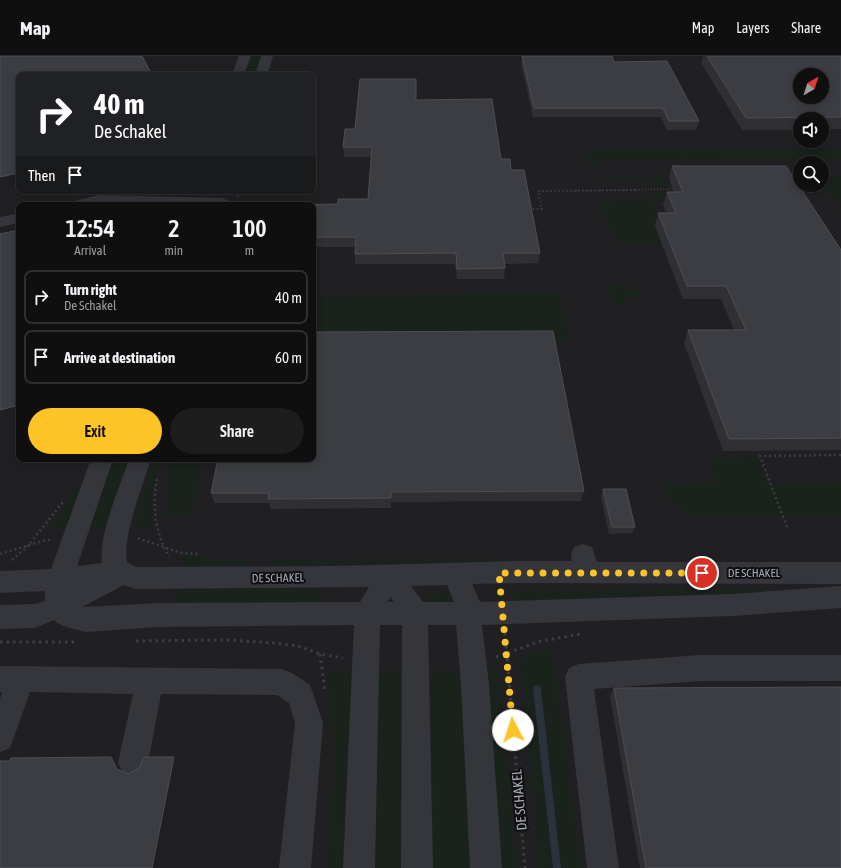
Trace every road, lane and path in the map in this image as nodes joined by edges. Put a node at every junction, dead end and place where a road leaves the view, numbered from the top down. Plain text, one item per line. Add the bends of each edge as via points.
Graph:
1 (245, 56) edge
2 (267, 56) edge
3 (239, 72) edge
4 (262, 72) edge
5 (673, 189) edge
6 (193, 200) edge
7 (223, 200) edge
8 (89, 202) edge
9 (530, 212) edge
10 (16, 219) edge
11 (0, 222) edge
12 (841, 455) edge
13 (101, 462) edge
14 (139, 462) edge
15 (159, 474) dead end
16 (67, 495) dead end
17 (787, 527) dead end
18 (122, 572) junction
19 (4, 573) edge
20 (841, 573) edge
21 (454, 574) junction
22 (390, 576) junction
23 (167, 578) junction
24 (60, 579) junction
25 (841, 597) edge
26 (59, 607) junction
27 (415, 612) junction
28 (367, 613) junction
29 (468, 613) junction
30 (503, 613) junction
31 (158, 615) junction
32 (0, 618) edge
33 (128, 641) dead end
34 (152, 641) junction
35 (541, 641) dead end
36 (0, 642) edge
37 (80, 642) dead end
38 (274, 643) dead end
39 (507, 654) junction
40 (472, 658) junction
41 (841, 668) edge
42 (11, 679) edge
43 (150, 681) junction
44 (0, 738) edge
45 (133, 763) dead end
46 (295, 868) edge
47 (358, 868) edge
48 (417, 868) edge
49 (486, 868) edge
50 (525, 868) edge
51 (603, 868) edge

1 - 3 street
2 - 4 street
5 - 9 path via 538,190 542,209 531,209
6 - 7 street
6 - 8 street
10 - 11 street
12 - 17 path via 760,456
13 - 24 street
14 - 18 street via 115,538 115,566
15 - 23 path via 154,500 161,546 171,560
16 - 19 path
18 - 23 street, DE SCHAKEL via 136,578
18 - 24 street, DE SCHAKEL
18 - 26 street
19 - 24 street, DE SCHAKEL
20 - 21 street, DE SCHAKEL via 584,564 517,572
21 - 22 street, DE SCHAKEL
21 - 29 street via 467,598
22 - 23 street, DE SCHAKEL
22 - 27 street
22 - 28 street
24 - 26 street
25 - 30 street via 732,605
26 - 31 street via 66,615 86,620
26 - 32 street via 35,616
27 - 28 street
27 - 29 street
27 - 48 street
28 - 31 street
28 - 47 street
29 - 30 street
29 - 40 street
30 - 39 path, DE SCHAKEL
31 - 34 path
33 - 34 path
34 - 38 path via 227,640
35 - 39 path
36 - 37 path
39 - 40 path via 491,658
39 - 50 path, DE SCHAKEL
40 - 49 street
41 - 51 street via 700,668 579,677
42 - 43 street
42 - 44 street
43 - 45 street
43 - 46 street via 282,682 300,695 309,723

